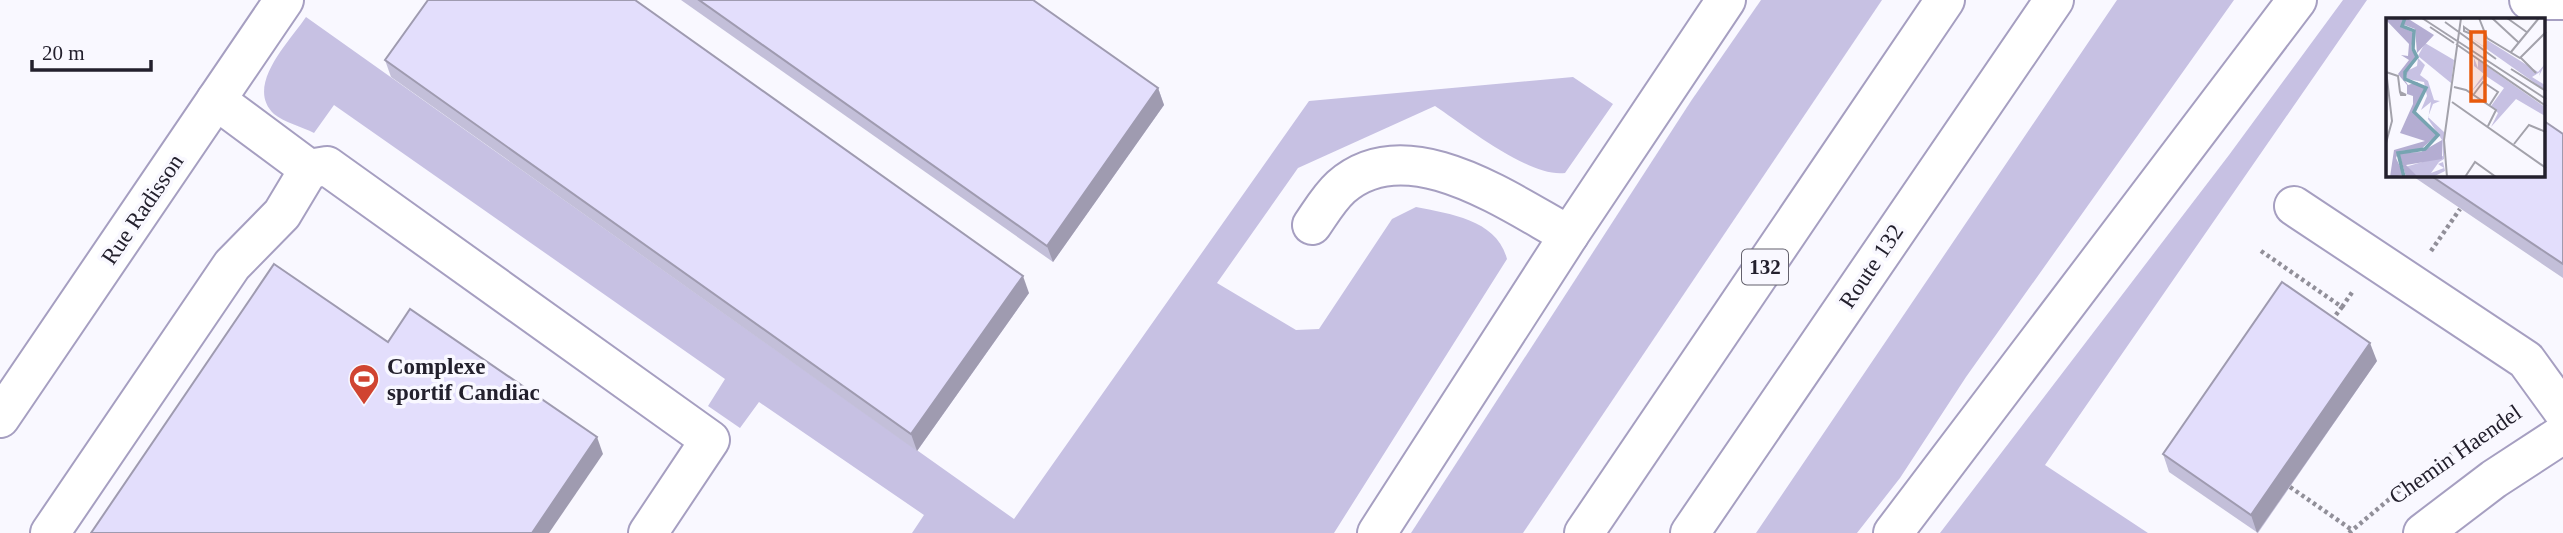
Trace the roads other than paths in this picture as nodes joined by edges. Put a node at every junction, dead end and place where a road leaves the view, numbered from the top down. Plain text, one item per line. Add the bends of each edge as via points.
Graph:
1 (284, 0) edge
2 (1726, 0) edge
3 (1945, 0) edge
4 (2054, 0) edge
5 (2297, 0) edge
6 (2529, 0) edge
7 (2562, 1) edge
8 (216, 100) junction
9 (309, 169) junction
10 (2294, 206) dead end
11 (1312, 225) dead end
12 (1569, 235) junction
13 (2563, 411) edge
14 (0, 418) edge
15 (2563, 434) edge
16 (50, 533) edge
17 (648, 533) edge
18 (1377, 533) edge
19 (1584, 533) edge
20 (1690, 533) edge
21 (1893, 533) edge
22 (2423, 533) edge

1 - 8 main road, Rue Radisson
2 - 12 main road
3 - 19 main road, 132
4 - 20 main road, Route 132
5 - 21 main road
6 - 7 main road
8 - 9 main road
8 - 14 main road, Rue Radisson
9 - 16 main road via 282,214 232,265
9 - 17 main road via 327,166 710,440
10 - 13 main road via 2526,360
11 - 12 main road via 1342,185 1383,167 1408,164 1426,166 1476,186
12 - 18 main road
15 - 22 main road, Chemin Haendel

